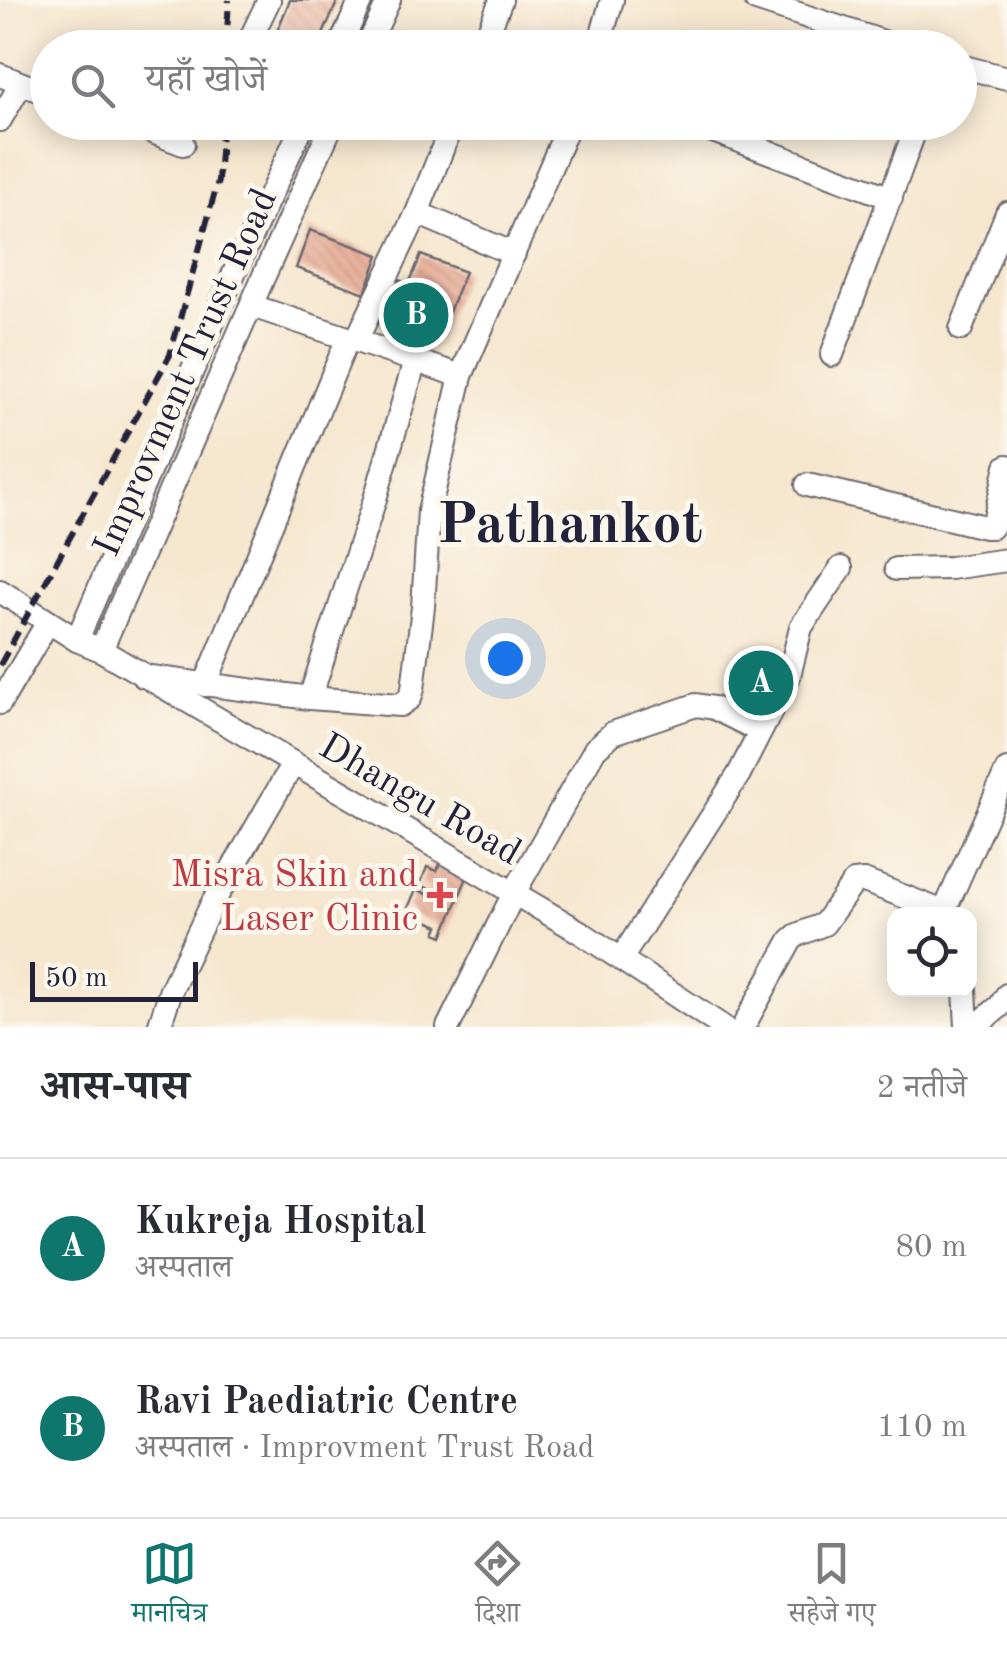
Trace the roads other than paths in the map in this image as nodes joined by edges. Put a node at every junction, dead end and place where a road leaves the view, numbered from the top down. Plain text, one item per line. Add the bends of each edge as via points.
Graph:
1 (269, 0) edge
2 (360, 0) edge
3 (389, 0) edge
4 (501, 0) edge
5 (612, 0) edge
6 (756, 0) edge
7 (255, 30) edge
8 (346, 30) edge
9 (376, 30) edge
10 (489, 30) edge
11 (603, 30) edge
12 (847, 30) edge
13 (977, 70) edge
14 (1007, 78) edge
15 (10, 80) edge
16 (0, 120) edge
17 (172, 140) edge
18 (296, 140) edge
19 (325, 140) edge
20 (446, 140) edge
21 (562, 140) edge
22 (737, 140) edge
23 (912, 140) edge
24 (182, 144) dead end
25 (891, 198) junction
26 (417, 213) junction
27 (1007, 213) edge
28 (514, 254) junction
29 (234, 273) junction
30 (263, 278) junction
31 (252, 306) junction
32 (961, 329) dead end
33 (352, 340) junction
34 (832, 355) dead end
35 (416, 360) junction
36 (461, 376) junction
37 (1007, 466) edge
38 (806, 485) dead end
39 (1007, 560) edge
40 (841, 568) dead end
41 (896, 568) dead end
42 (0, 591) edge
43 (48, 622) junction
44 (77, 640) junction
45 (100, 650) junction
46 (143, 676) junction
47 (205, 684) junction
48 (310, 698) junction
49 (0, 703) edge
50 (760, 731) junction
51 (293, 764) junction
52 (1007, 770) edge
53 (514, 893) junction
54 (929, 907) edge
55 (947, 907) edge
56 (621, 959) junction
57 (1007, 995) edge
58 (966, 997) edge
59 (159, 1027) edge
60 (448, 1027) edge
61 (723, 1027) edge
62 (743, 1027) edge
63 (967, 1027) edge
64 (976, 1027) edge

1 - 7 street
2 - 8 street
3 - 9 street
4 - 10 street
5 - 11 street
6 - 12 street
13 - 14 street
15 - 16 street
17 - 24 street
18 - 29 street
19 - 30 street, Improvment Trust Road
20 - 26 street
21 - 28 street
22 - 25 street
23 - 25 street
25 - 34 street
26 - 28 street
26 - 33 street
27 - 32 street
28 - 36 street
29 - 30 street
29 - 44 street
30 - 31 street, Improvment Trust Road
31 - 33 street
31 - 45 street, Improvment Trust Road
33 - 35 street
33 - 47 street
35 - 36 street
35 - 48 street
36 - 48 street via 429,511 414,690 400,704
37 - 38 street via 994,522 985,528
39 - 41 street
40 - 50 street via 800,628 788,676
42 - 43 street, Dhangu Road
43 - 44 street, Dhangu Road
43 - 49 street
44 - 45 street, Dhangu Road
45 - 46 street, Dhangu Road
46 - 47 street
46 - 51 street, Dhangu Road
47 - 48 street
50 - 53 street via 696,705 613,733 594,749
50 - 56 street
51 - 53 street, Dhangu Road
51 - 59 street via 211,906
52 - 55 street
53 - 56 street, Dhangu Road
53 - 60 street
54 - 62 street via 864,880 854,882 824,924 791,940
56 - 61 street, Dhangu Road
57 - 64 street
58 - 63 street

